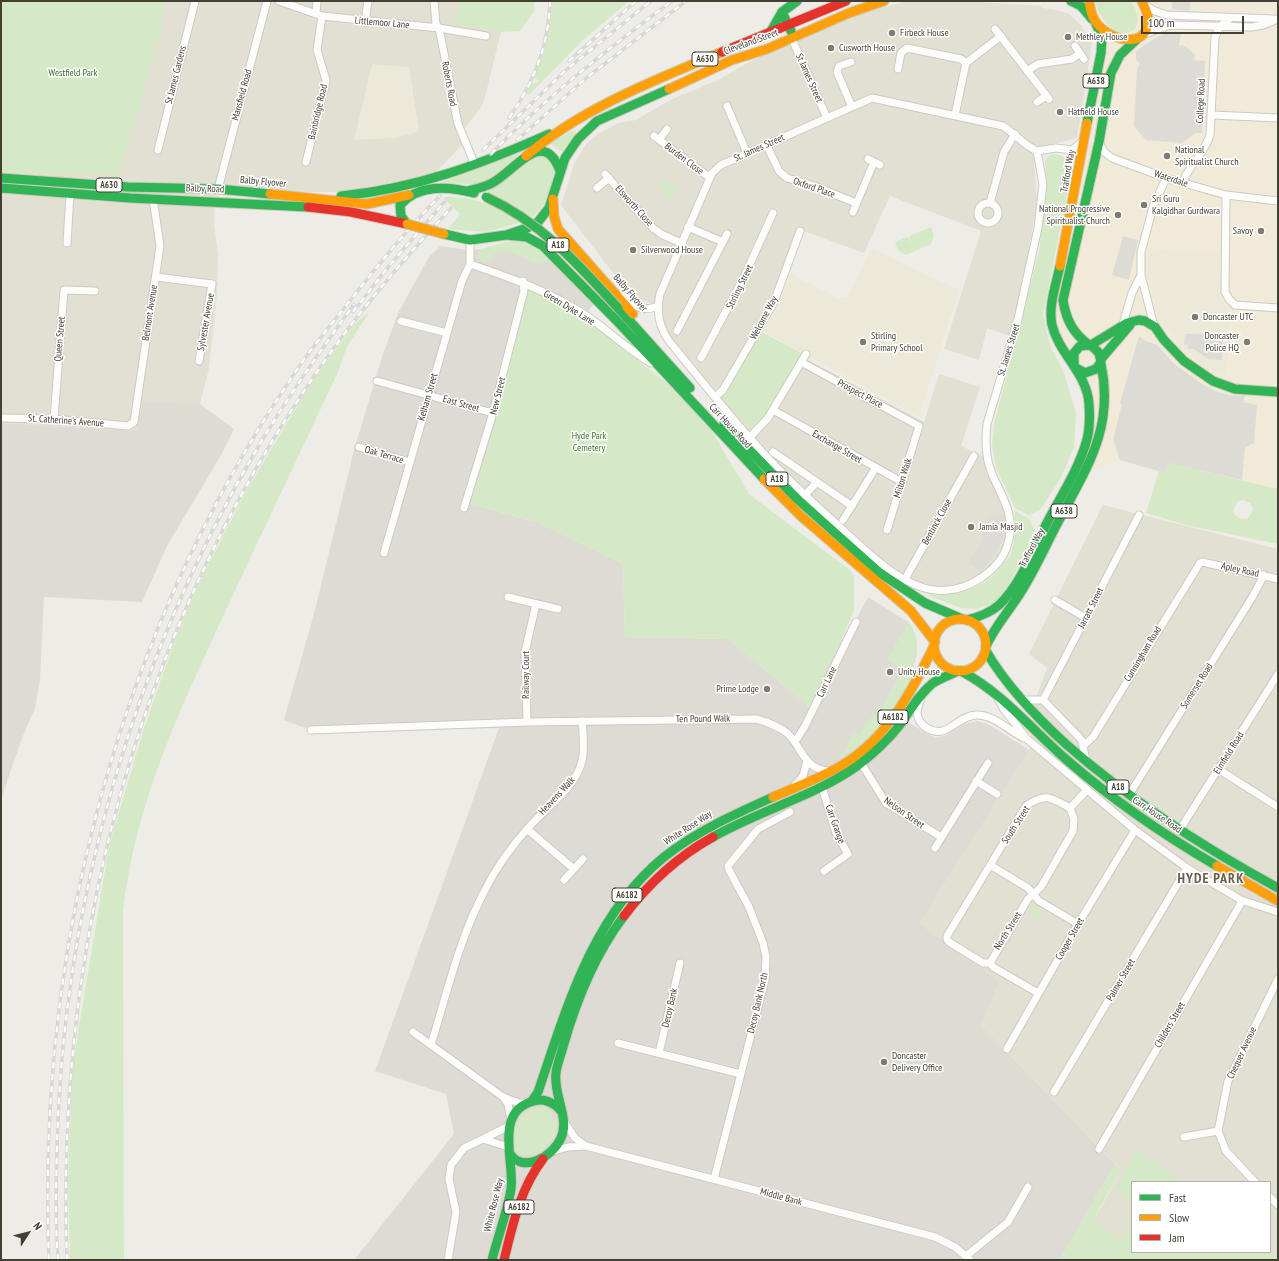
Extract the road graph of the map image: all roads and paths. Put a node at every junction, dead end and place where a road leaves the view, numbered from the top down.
1 (195, 1) edge
2 (267, 1) edge
3 (279, 1) edge
4 (317, 1) edge
5 (368, 1) edge
6 (434, 1) edge
7 (797, 1) edge
8 (846, 1) edge
9 (884, 1) edge
10 (1071, 1) edge
11 (1089, 1) edge
12 (1142, 1) edge
13 (782, 12) junction
14 (319, 15) junction
15 (1231, 18) junction
16 (1278, 19) edge
17 (365, 22) junction
18 (1094, 22) junction
19 (787, 26) junction
20 (1206, 26) junction
21 (1220, 26) junction
22 (439, 28) junction
23 (995, 29) dead end
24 (808, 31) junction
25 (770, 33) junction
26 (486, 36) dead end
27 (1001, 36) junction
28 (1215, 37) junction
29 (1139, 38) junction
30 (792, 39) junction
31 (1075, 46) dead end
32 (851, 62) dead end
33 (966, 63) junction
34 (898, 69) dead end
35 (1027, 71) junction
36 (1037, 102) dead end
37 (727, 106) dead end
38 (852, 106) junction
39 (955, 115) junction
40 (1212, 115) junction
41 (827, 118) junction
42 (1278, 118) edge
43 (567, 126) junction
44 (667, 129) dead end
45 (1014, 134) junction
46 (1084, 140) junction
47 (1099, 142) junction
48 (766, 144) junction
49 (158, 150) dead end
50 (1037, 151) junction
51 (747, 153) junction
52 (526, 156) junction
53 (1112, 158) junction
54 (306, 162) dead end
55 (874, 162) dead end
56 (475, 165) junction
57 (1093, 167) junction
58 (560, 171) junction
59 (709, 177) junction
60 (1, 178) edge
61 (1166, 178) junction
62 (1182, 183) junction
63 (128, 187) junction
64 (1, 188) edge
65 (597, 188) dead end
66 (218, 189) junction
67 (467, 190) junction
68 (70, 194) junction
69 (409, 195) junction
70 (1226, 195) junction
71 (553, 196) junction
72 (153, 198) junction
73 (306, 198) junction
74 (217, 200) junction
75 (1278, 202) edge
76 (856, 203) junction
77 (990, 203) dead end
78 (852, 212) dead end
79 (773, 213) dead end
80 (407, 224) junction
81 (688, 227) junction
82 (800, 231) dead end
83 (727, 234) dead end
84 (506, 235) junction
85 (470, 240) junction
86 (723, 242) junction
87 (67, 243) dead end
88 (681, 243) junction
89 (470, 264) junction
90 (590, 264) junction
91 (1141, 275) junction
92 (156, 277) junction
93 (523, 281) junction
94 (94, 291) dead end
95 (658, 306) junction
96 (618, 308) joint
97 (1278, 308) edge
98 (1134, 320) junction
99 (401, 321) dead end
100 (1123, 324) junction
101 (1154, 326) junction
102 (677, 331) dead end
103 (447, 333) junction
104 (1090, 345) junction
105 (806, 354) dead end
106 (701, 358) dead end
107 (199, 361) dead end
108 (801, 362) junction
109 (1101, 362) junction
110 (1075, 366) junction
111 (659, 367) junction
112 (377, 382) dead end
113 (1278, 392) edge
114 (429, 395) junction
115 (715, 397) junction
116 (703, 402) junction
117 (773, 410) junction
118 (493, 413) junction
119 (1, 418) edge
120 (54, 419) junction
121 (130, 425) joint
122 (919, 426) joint
123 (750, 437) junction
124 (358, 447) dead end
125 (773, 452) dead end
126 (974, 456) dead end
127 (409, 462) junction
128 (969, 465) junction
129 (875, 469) junction
130 (976, 469) dead end
131 (817, 482) junction
132 (902, 482) junction
133 (805, 495) junction
134 (852, 506) junction
135 (464, 508) dead end
136 (1139, 515) dead end
137 (843, 520) dead end
138 (887, 530) dead end
139 (384, 553) dead end
140 (1202, 562) joint
141 (1264, 576) junction
142 (1278, 578) edge
143 (905, 579) junction
144 (508, 597) dead end
145 (1055, 600) dead end
146 (536, 604) junction
147 (558, 608) dead end
148 (1086, 618) junction
149 (964, 619) junction
150 (856, 622) dead end
151 (934, 644) junction
152 (986, 649) junction
153 (960, 671) junction
154 (1278, 674) edge
155 (995, 691) junction
156 (921, 696) junction
157 (1022, 700) junction
158 (1043, 700) junction
159 (1004, 710) junction
160 (992, 719) junction
161 (582, 721) junction
162 (527, 722) junction
163 (310, 730) dead end
164 (1028, 740) junction
165 (795, 742) junction
166 (1083, 746) junction
167 (807, 761) junction
168 (1086, 761) junction
169 (861, 763) junction
170 (988, 763) dead end
171 (1218, 769) junction
172 (832, 771) junction
173 (976, 781) junction
174 (822, 788) junction
175 (790, 790) junction
176 (1087, 790) junction
177 (997, 794) dead end
178 (1129, 795) junction
179 (1278, 807) edge
180 (1070, 808) junction
181 (790, 812) dead end
182 (527, 829) junction
183 (1135, 830) junction
184 (1179, 831) junction
185 (941, 837) junction
186 (935, 848) dead end
187 (583, 859) dead end
188 (990, 865) junction
189 (1187, 868) junction
190 (574, 869) junction
191 (824, 871) dead end
192 (564, 880) dead end
193 (1278, 888) edge
194 (1034, 894) junction
195 (1241, 900) junction
196 (1278, 901) edge
197 (1274, 911) edge
198 (1278, 917) edge
199 (1078, 924) junction
200 (680, 963) dead end
201 (990, 963) junction
202 (1278, 979) edge
203 (1038, 993) junction
204 (413, 1032) dead end
205 (618, 1043) dead end
206 (431, 1045) junction
207 (1007, 1049) dead end
208 (659, 1053) junction
209 (741, 1074) junction
210 (1054, 1092) dead end
211 (503, 1097) junction
212 (530, 1102) junction
213 (562, 1116) junction
214 (510, 1124) junction
215 (1218, 1131) junction
216 (1184, 1137) dead end
217 (483, 1139) junction
218 (586, 1146) junction
219 (509, 1150) junction
220 (1099, 1150) dead end
221 (552, 1151) junction
222 (543, 1158) junction
223 (714, 1179) junction
224 (1254, 1181) edge
225 (1028, 1187) dead end
226 (968, 1258) edge
227 (448, 1260) edge
228 (492, 1260) edge
229 (504, 1260) edge

1 - 49 street, St James Gardens
2 - 66 street, Mansfield Road
3 - 14 street, Littlemoor Lane
4 - 14 street, Bainbridge Road
5 - 17 street
6 - 22 street, Roberts Road
7 - 13 main road
8 - 19 main road, Cleveland Street / A630
9 - 24 main road, Cleveland Street / A630
10 - 18 main road
11 - 18 main road, A638
12 - 15 street
12 - 29 main road, A638
13 - 19 main road
13 - 25 main road
14 - 17 street, Littlemoor Lane
14 - 54 street, Bainbridge Road
15 - 16 street
15 - 21 street, College Road
16 - 21 street
17 - 22 street, Littlemoor Lane
18 - 29 main road
18 - 46 main road, Trafford Way / A638
19 - 24 main road
19 - 25 main road, Cleveland Street / A630
20 - 21 street
20 - 28 street
20 - 29 street
21 - 28 street, College Road
22 - 26 street, Littlemoor Lane
22 - 56 street, Roberts Road
23 - 27 street
24 - 30 main road, Cleveland Street / A630
25 - 43 main road, Cleveland Street / A630
27 - 33 street
27 - 35 street
28 - 40 street, College Road
29 - 47 main road, Trafford Way / A638
30 - 41 street, St James Street
30 - 58 main road, Cleveland Street / A630
31 - 35 street
32 - 38 street
33 - 34 street
33 - 39 street
35 - 36 street
37 - 51 street
38 - 39 street, St. James Street
38 - 41 street, St. James Street
39 - 45 street, St. James Street
40 - 42 street
40 - 62 street, College Road
41 - 48 street, St. James Street
43 - 52 main road, Cleveland Street / A630
43 - 56 main road, Cleveland Street / A630
44 - 59 street, Burden Close
45 - 50 street, St. James Street
45 - 77 street
46 - 50 street
46 - 110 main road, Trafford Way / A638
47 - 53 street, Waterdale
47 - 57 main road, Trafford Way / A638
48 - 51 street, St. James Street
48 - 76 street, Oxford Place
50 - 143 street, St. James Street
51 - 59 street, St. James Street
52 - 58 main road, Balby Flyover / A630
52 - 67 main road, Balby Flyover / A630
53 - 57 street
53 - 61 street, Waterdale
55 - 76 street
56 - 73 main road, Balby Flyover / A630
57 - 104 main road, Trafford Way / A638
58 - 71 main road, Balby Flyover / A630
59 - 81 street, St. James Street
60 - 63 main road, Balby Road / A630
61 - 62 street, Waterdale
61 - 91 street
62 - 70 street, Waterdale
63 - 66 main road, Balby Road / A630
63 - 72 main road, A630
64 - 68 main road, Balby Road / A630
65 - 88 street, Elsworth Close
66 - 73 main road, Balby Flyover / A630
66 - 74 main road
67 - 69 main road, Balby Flyover / A630
67 - 96 main road, Balby Flyover / A18, bridge
68 - 72 main road, Balby Road / A630
68 - 87 street
69 - 73 main road, Balby Flyover / A630
69 - 80 main road
70 - 75 street, Waterdale
70 - 97 street
71 - 84 main road, Balby Flyover / A630
71 - 90 main road, Balby Flyover / A18
72 - 74 main road, Balby Road / A630
72 - 92 street, Belmont Avenue
74 - 80 main road, Balby Road / A630
76 - 78 street
79 - 106 street, Stirling Street
80 - 85 main road, Balby Flyover / A630, bridge
81 - 86 street
81 - 88 street, St. James Street
82 - 115 street, Welcome Way
83 - 86 street
84 - 85 main road, Balby Flyover / A630
84 - 111 main road, Carr House Road / A18
85 - 89 street, Kelham Street
86 - 102 street
88 - 95 street, St. James Street
89 - 93 street, Green Dyke Lane
89 - 103 street, Kelham Street
90 - 95 street
90 - 116 main road, Balby Flyover / A18
91 - 100 street
91 - 101 street
92 - 107 street, Sylvester Avenue
92 - 121 street, Belmont Avenue
93 - 111 street, Green Dyke Lane
93 - 118 street, New Street
94 - 120 street, Queen Street
95 - 115 street, St. James Street
96 - 116 main road, Carr House Road / A18
98 - 100 main road
98 - 101 main road
98 - 109 main road
99 - 103 street
100 - 104 main road
101 - 113 main road
103 - 114 street, Kelham Street
104 - 109 main road, Trafford Way / A638
104 - 110 main road
105 - 108 street
108 - 117 street
108 - 122 street, Prospect Place
109 - 110 main road
109 - 152 main road, Trafford Way / A638
110 - 149 main road, Trafford Way / A638
111 - 151 main road, Carr House Road / A18
112 - 114 street, East Street
114 - 118 street, East Street
114 - 127 street, Kelham Street
115 - 123 street, St. James Street
116 - 149 main road, Carr House Road / A18
117 - 123 street
117 - 129 street, Exchange Street
118 - 135 street, New Street
119 - 120 street, St. Catherine's Avenue
120 - 121 street, St. Catherine's Avenue
122 - 132 street, Milton Walk
123 - 133 street, St. James Street
124 - 127 street, Oak Terrace
125 - 131 street
126 - 128 street, Bentinck Close
127 - 139 street, Kelham Street
128 - 130 street
128 - 143 street, Bentinck Close
129 - 132 street, Exchange Street
129 - 134 street
131 - 133 street
131 - 134 street
132 - 138 street, Milton Walk
133 - 143 street, St. James Street
134 - 137 street
136 - 148 street, Jarratt Street
140 - 141 street, Apley Road
140 - 166 street, Cunningham Road
141 - 142 street, Apley Road
141 - 178 street, Somerset Road
144 - 146 street
145 - 148 street
146 - 147 street
146 - 162 street, Railway Court
148 - 158 street, Jarratt Street
149 - 151 main road
149 - 152 main road
150 - 165 street, Carr Lane
151 - 153 main road
151 - 172 main road, White Rose Way / A6182
152 - 153 main road
152 - 157 main road, Carr House Road / A18
153 - 155 main road, Carr House Road / A18
153 - 156 main road, White Rose Way / A6182
154 - 171 street, Elmfield Road
155 - 159 street
155 - 196 main road, Carr House Road / A18
156 - 160 street
156 - 169 main road, White Rose Way / A6182
157 - 158 street
157 - 168 main road, Carr House Road / A18
158 - 166 street
159 - 160 street
159 - 164 street
160 - 164 street
161 - 162 street
161 - 165 street, Ten Pound Walk
161 - 182 street, Heavens Walk
162 - 163 street
164 - 176 street
165 - 167 street, Ten Pound Walk
166 - 168 street
167 - 172 street, Ten Pound Walk
167 - 175 street
168 - 178 main road, Carr House Road / A18
169 - 174 main road, White Rose Way / A6182
169 - 185 street, Nelson Street
170 - 173 street
171 - 179 street
171 - 184 street, Elmfield Road
172 - 175 main road, White Rose Way / A6182
173 - 177 street
173 - 185 street
174 - 191 street, Carr Grange
174 - 213 main road, White Rose Way / A6182
175 - 212 main road, White Rose Way / A6182
176 - 180 street
176 - 183 street
178 - 184 main road, Carr House Road / A18
180 - 188 street, South Street
180 - 194 street, North Street
181 - 209 street, Decoy Bank North
182 - 190 street
182 - 206 street, Heavens Walk
183 - 189 street
183 - 199 street, Cooper Street
184 - 193 main road, Carr House Road / A18
185 - 186 street
187 - 190 street
188 - 194 street
188 - 201 street, South Street
189 - 195 street
189 - 210 street, Palmer Street
190 - 192 street
194 - 199 street
194 - 201 street, North Street
195 - 197 street
195 - 220 street, Childers Street
197 - 198 street
199 - 203 street, Cooper Street
200 - 208 street, Decoy Bank
201 - 203 street
202 - 215 street, Chequer Avenue
203 - 207 street, Cooper Street
204 - 206 street
205 - 208 street
206 - 211 street
208 - 209 street
209 - 223 street, Decoy Bank North
211 - 212 street
211 - 214 street
212 - 213 main road
212 - 214 main road, White Rose Way
213 - 218 street, Middle Bank
213 - 221 main road, White Rose Way
214 - 217 street
214 - 219 main road, White Rose Way
215 - 216 street
215 - 224 street
217 - 219 street
217 - 227 street
218 - 221 street, Middle Bank
218 - 223 street, Middle Bank
219 - 222 main road, White Rose Way
219 - 228 main road, White Rose Way / A6182
221 - 222 main road, White Rose Way
222 - 229 main road, White Rose Way / A6182
223 - 226 street, Middle Bank
225 - 226 street

